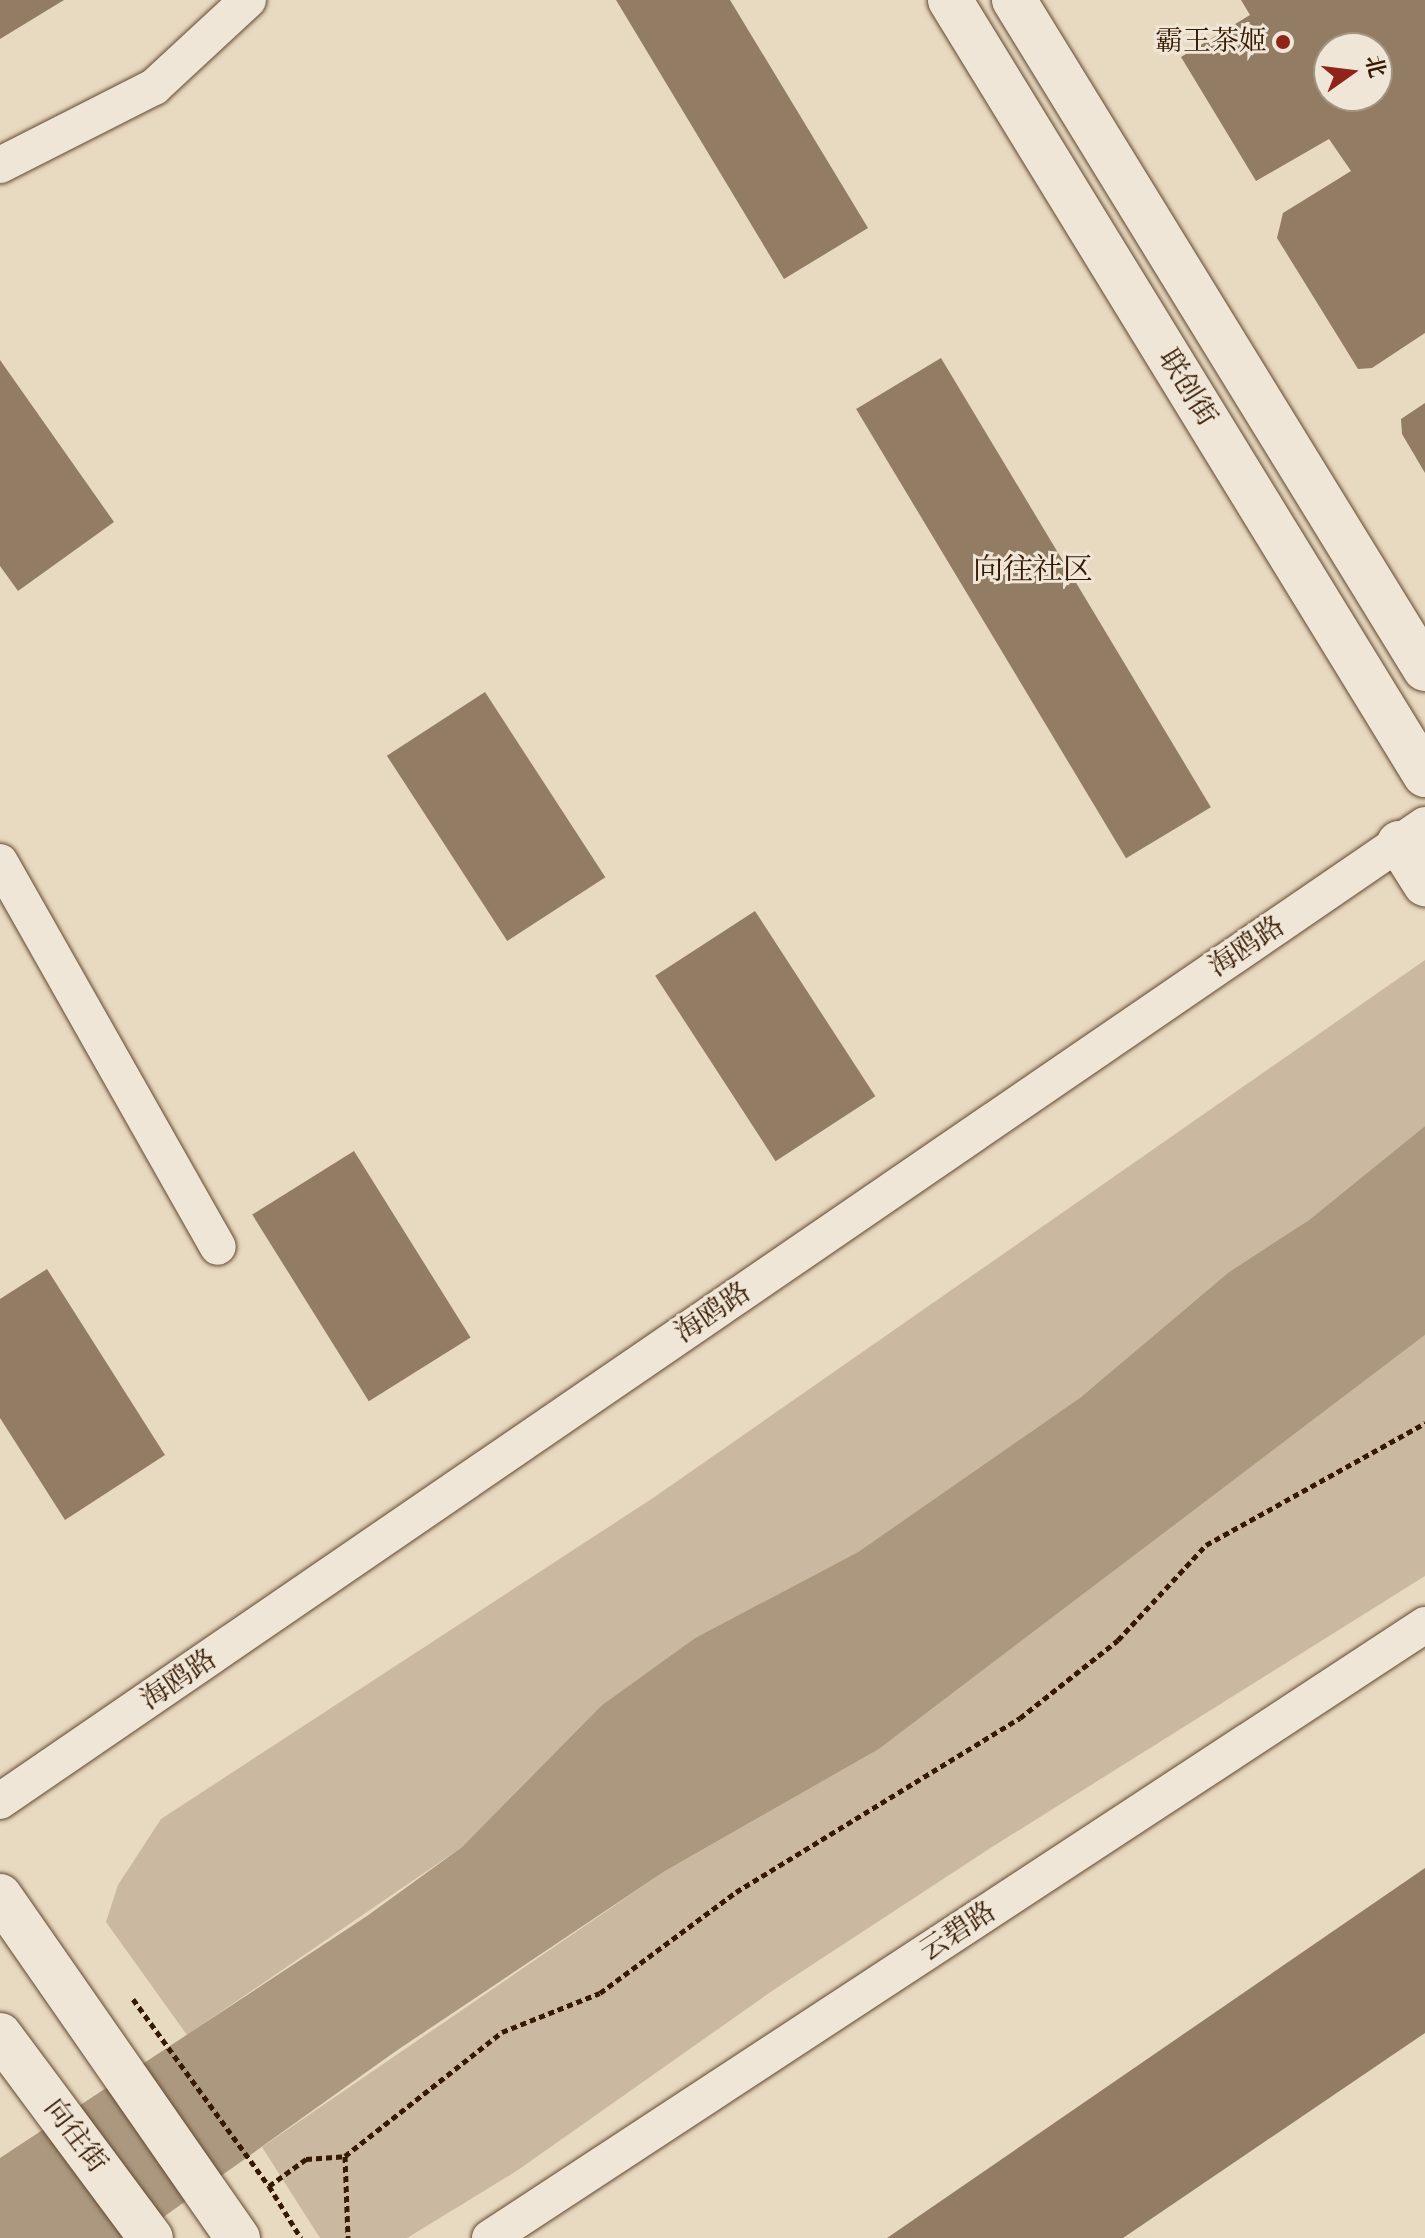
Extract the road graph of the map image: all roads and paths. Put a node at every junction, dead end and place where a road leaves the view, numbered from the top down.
1 (248, 0) edge
2 (950, 0) edge
3 (1014, 0) edge
4 (0, 165) edge
5 (1425, 669) edge
6 (1425, 775) edge
7 (1412, 834) edge
8 (0, 862) edge
9 (1425, 884) edge
10 (218, 1247) dead end
11 (1425, 1423) edge
12 (1425, 1625) edge
13 (0, 1801) edge
14 (0, 1896) edge
15 (133, 1999) dead end
16 (0, 2035) edge
17 (345, 2156) junction
18 (269, 2186) junction
19 (151, 2238) edge
20 (238, 2238) edge
21 (301, 2238) edge
22 (348, 2238) edge
23 (490, 2238) edge

1 - 4 street
2 - 6 street, 联创街
3 - 5 street, 联创街
7 - 9 street
7 - 13 street, 海鸥路
8 - 10 street
11 - 17 path
12 - 23 street, 云碧路
14 - 20 street
15 - 18 path
16 - 19 street, 向往街
17 - 18 path
17 - 22 path
18 - 21 path

